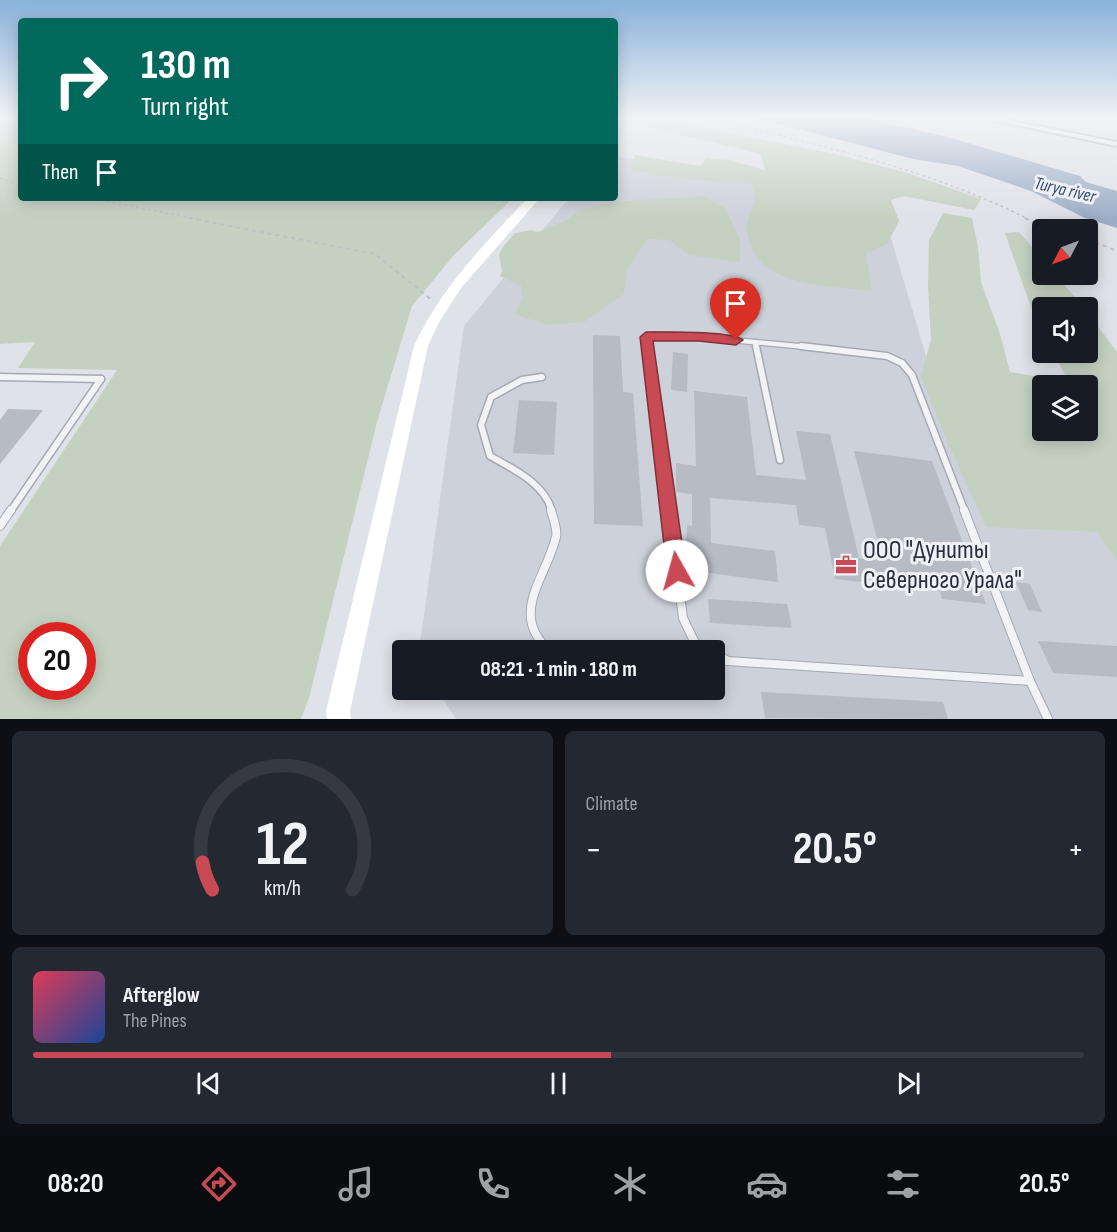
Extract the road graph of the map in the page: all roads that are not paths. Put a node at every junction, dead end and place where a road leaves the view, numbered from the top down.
1 (531, 201) edge
2 (755, 342) junction
3 (0, 377) edge
4 (542, 377) dead end
5 (780, 460) dead end
6 (0, 526) edge
7 (537, 640) edge
8 (694, 640) edge
9 (725, 659) edge
10 (728, 661) joint
11 (346, 676) junction
12 (1030, 681) junction
13 (327, 719) edge
14 (339, 719) edge
15 (1048, 719) edge

1 - 11 main road
2 - 5 lane
2 - 8 lane
2 - 12 lane
3 - 6 lane
4 - 7 lane
9 - 10 lane
10 - 12 lane
11 - 13 main road
11 - 14 main road
12 - 15 lane

